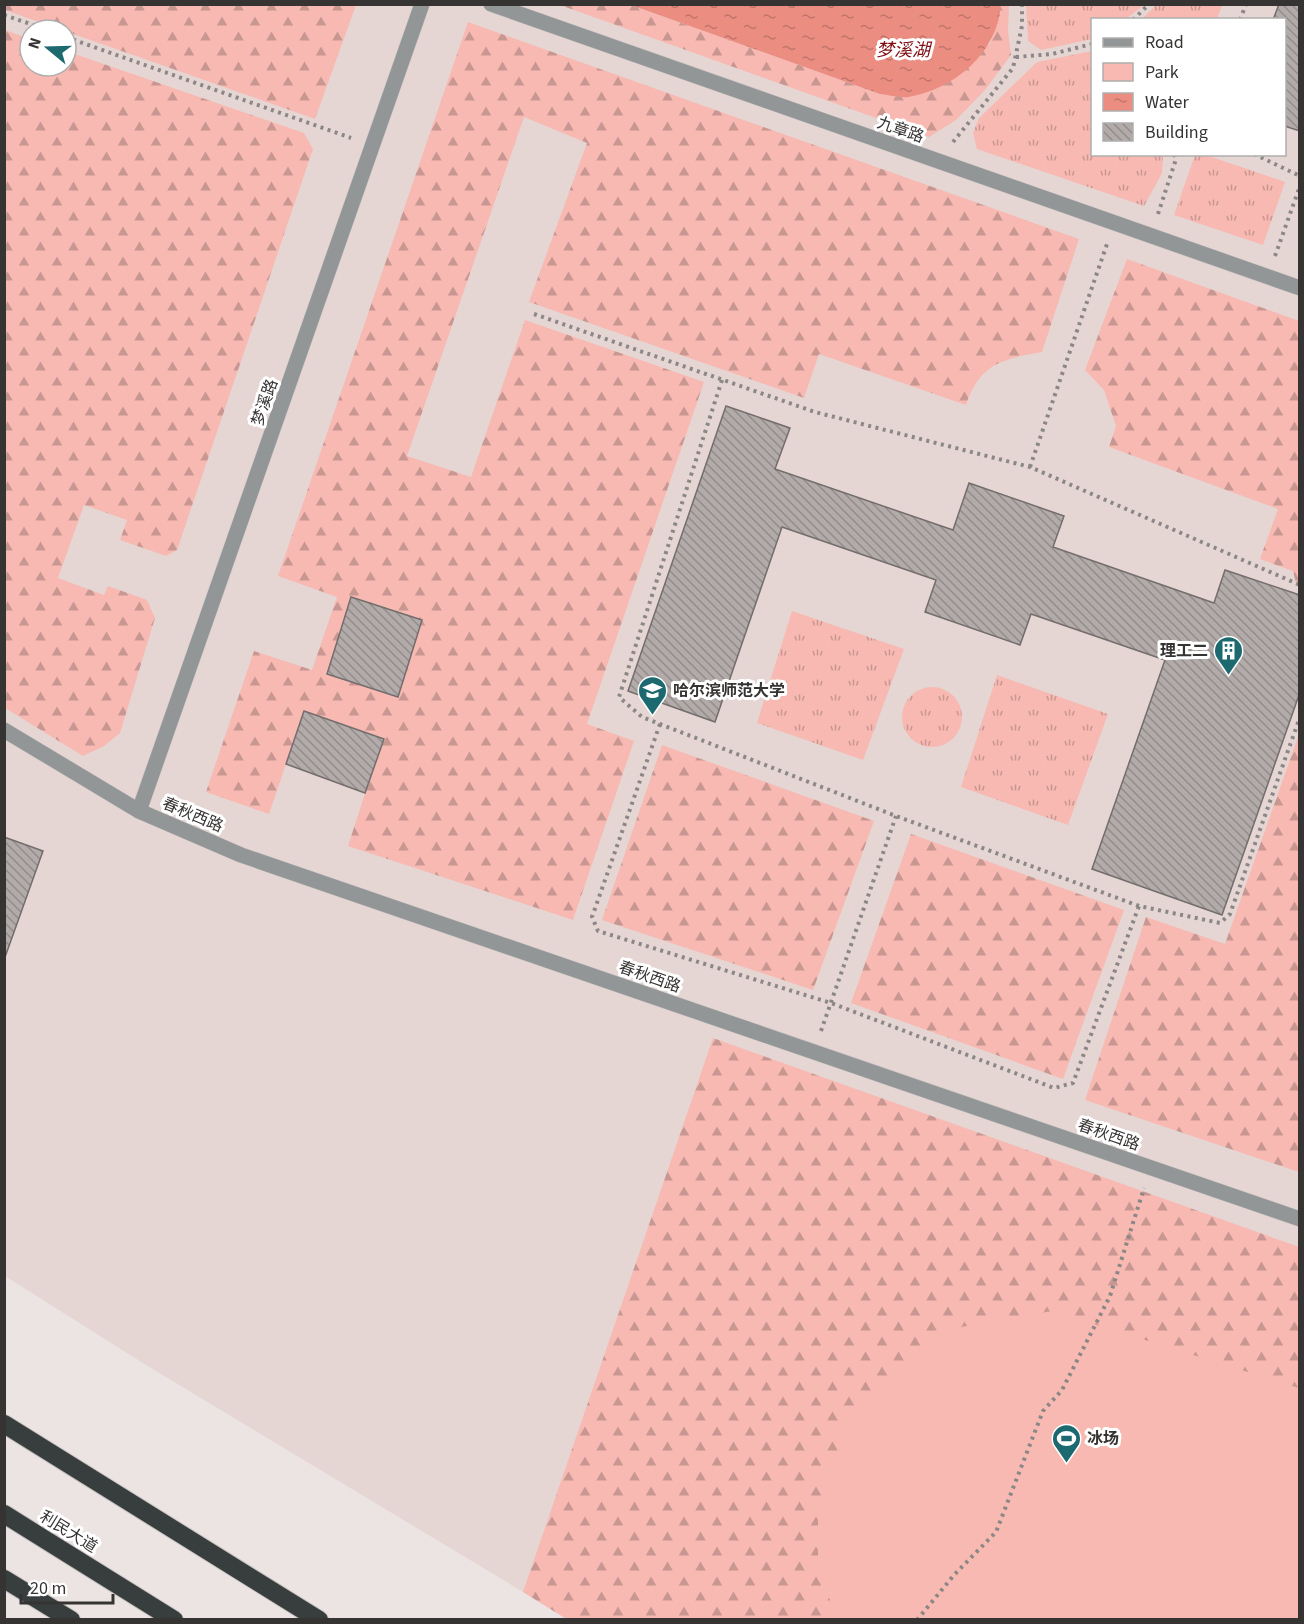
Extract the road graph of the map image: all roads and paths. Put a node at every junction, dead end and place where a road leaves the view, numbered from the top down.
1 (422, 4) edge
2 (491, 4) edge
3 (1022, 4) edge
4 (1149, 4) edge
5 (1135, 18) edge
6 (78, 40) edge
7 (1091, 44) edge
8 (1016, 57) junction
9 (373, 145) junction
10 (1175, 156) edge
11 (1258, 156) edge
12 (938, 161) junction
13 (1299, 176) edge
14 (1299, 186) edge
15 (1114, 223) junction
16 (1151, 236) junction
17 (1267, 277) junction
18 (1299, 288) edge
19 (534, 314) dead end
20 (722, 380) junction
21 (1030, 467) junction
22 (1299, 585) edge
23 (1299, 717) edge
24 (660, 724) junction
25 (4, 730) edge
26 (139, 811) junction
27 (896, 816) junction
28 (1139, 906) junction
29 (831, 1003) junction
30 (814, 1052) junction
31 (1150, 1167) junction
32 (1299, 1219) edge
33 (4, 1424) edge
34 (4, 1514) edge
35 (4, 1579) edge
36 (71, 1620) edge
37 (174, 1620) edge
38 (319, 1620) edge
39 (917, 1620) edge

1 - 9 lane, 梦溪路
2 - 12 lane, 九章路
3 - 8 path
4 - 5 path
6 - 9 path
7 - 8 path
8 - 12 path
9 - 26 lane, 梦溪路
10 - 16 path
11 - 13 path
12 - 15 lane, 九章路
14 - 17 path
15 - 16 lane, 九章路
15 - 21 path
16 - 17 lane, 九章路
17 - 18 lane, 九章路
19 - 20 path
20 - 21 path
20 - 24 path
21 - 22 path
23 - 28 path
24 - 27 path
24 - 29 path
25 - 26 lane, 春秋西路
26 - 30 lane, 春秋西路
27 - 28 path
27 - 29 path
28 - 29 path
29 - 30 path
30 - 31 lane, 春秋西路
31 - 32 lane, 春秋西路
31 - 39 path
33 - 38 highway
34 - 37 highway, 利民大道
35 - 36 highway

